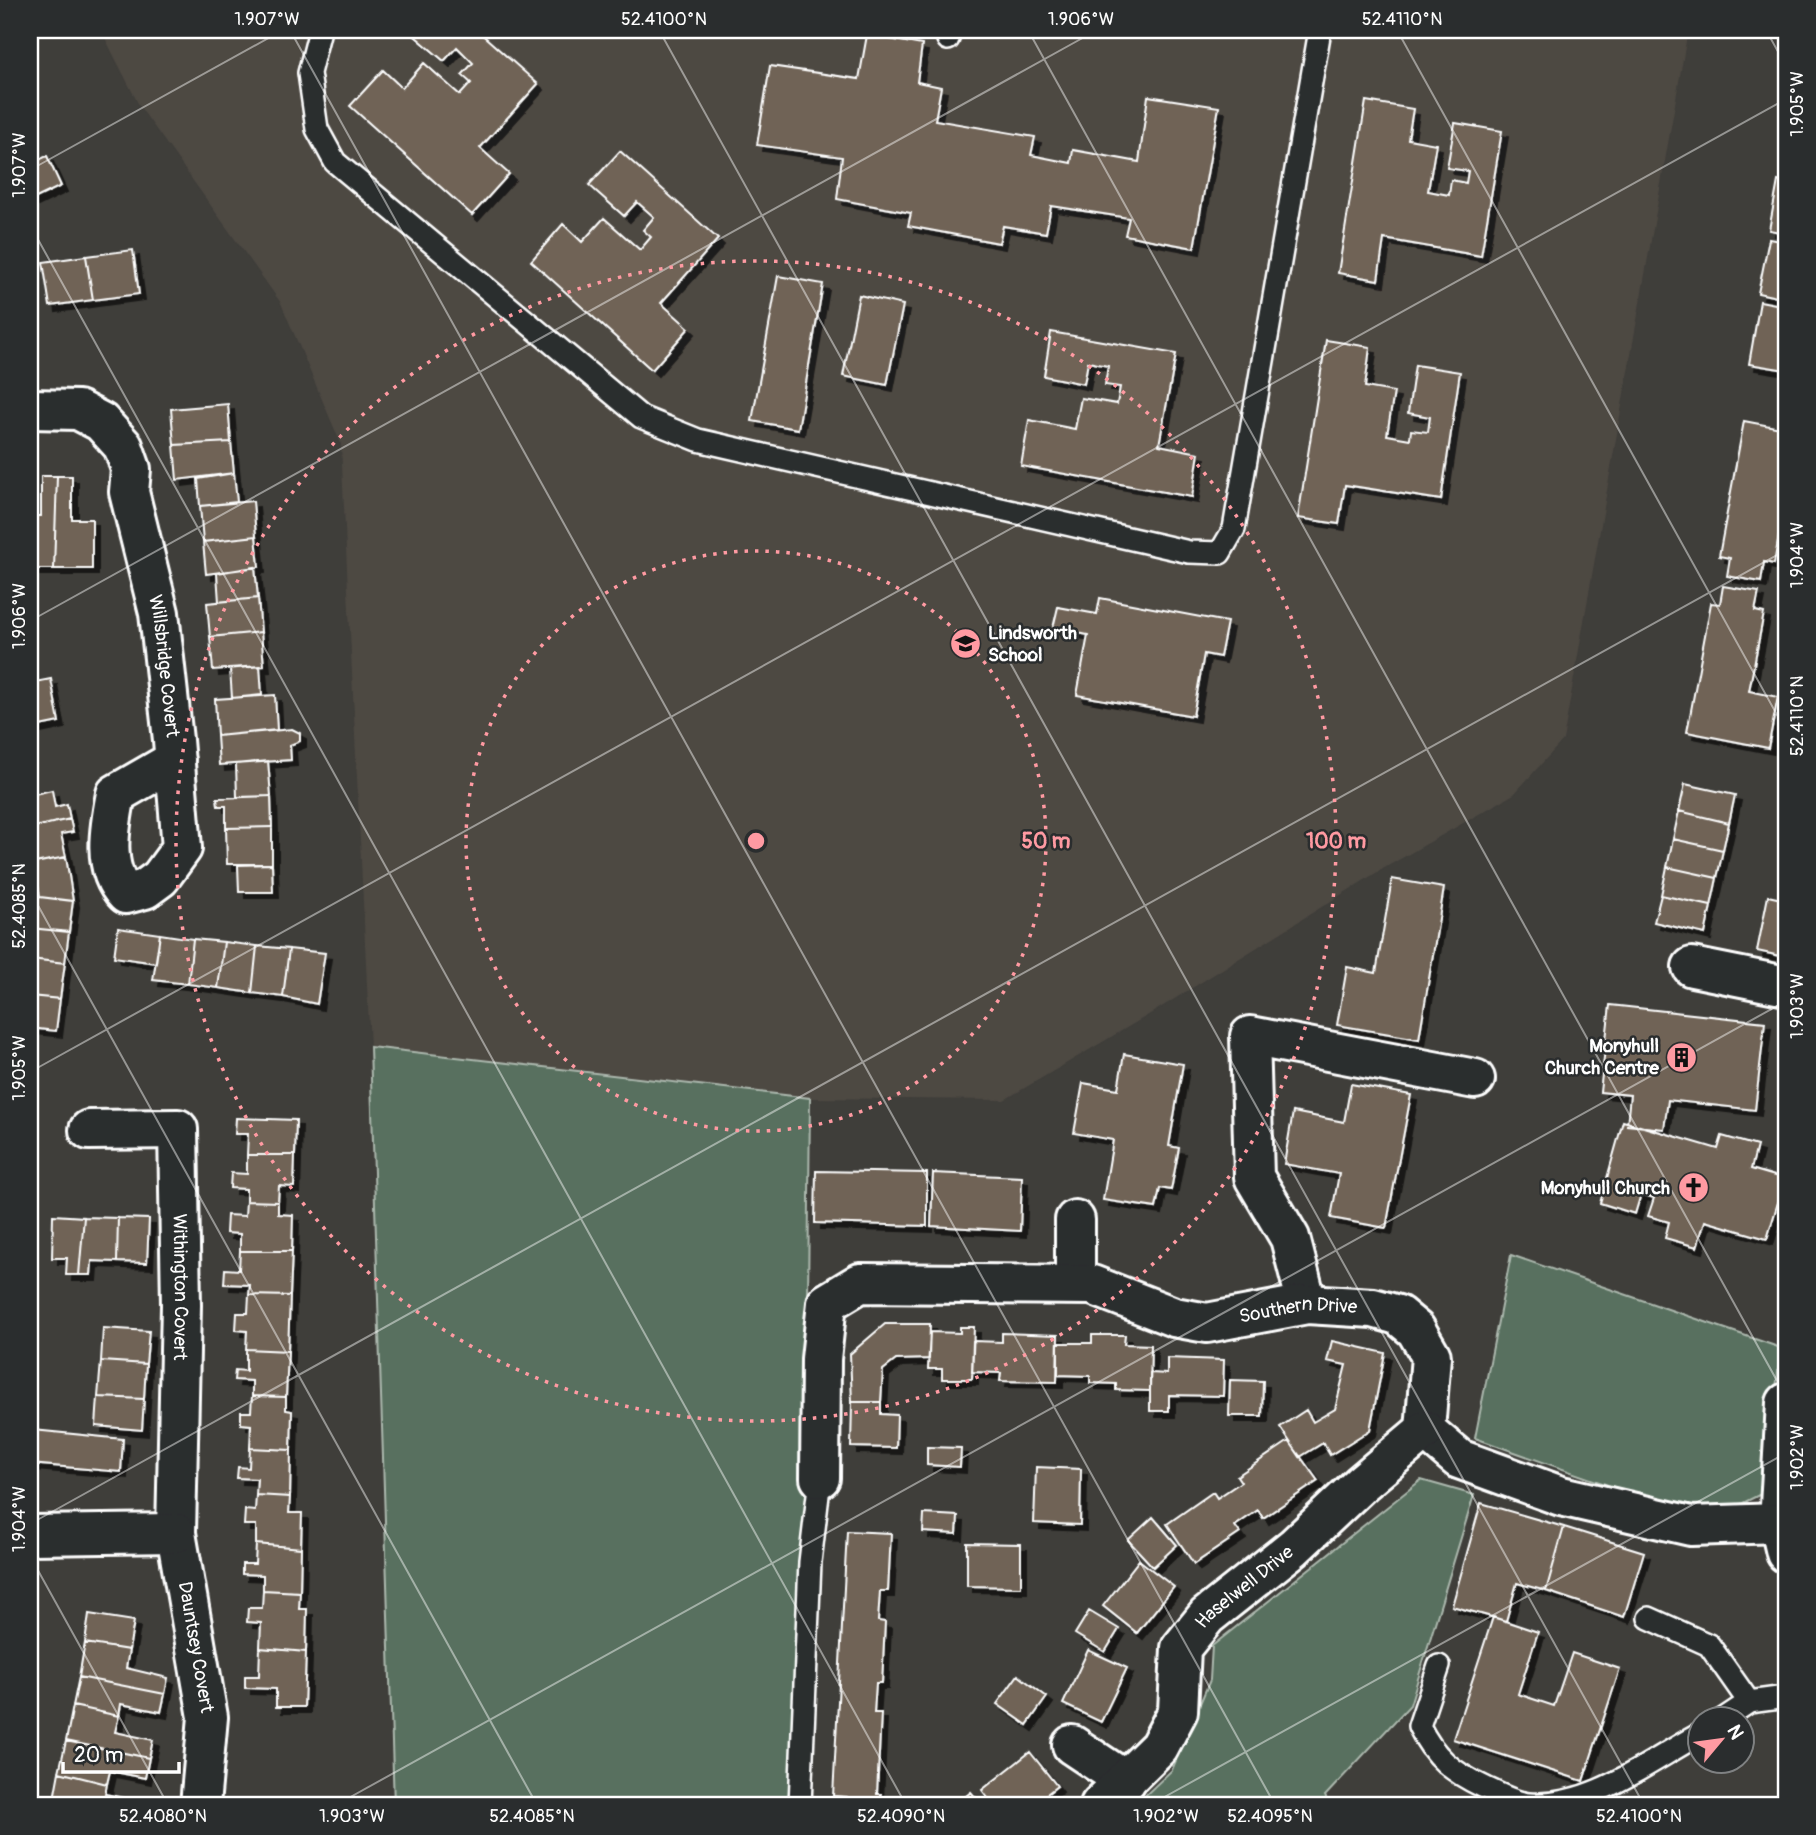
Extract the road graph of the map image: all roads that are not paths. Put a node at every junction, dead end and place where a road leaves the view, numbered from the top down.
1 (320, 30) edge
2 (1320, 30) edge
3 (30, 409) edge
4 (175, 760) junction
5 (1692, 967) dead end
6 (1786, 986) edge
7 (1475, 1079) dead end
8 (89, 1130) dead end
9 (1075, 1220) dead end
10 (1075, 1284) junction
11 (1307, 1304) junction
12 (1786, 1403) edge
13 (1425, 1430) junction
14 (820, 1478) joint
15 (176, 1533) junction
16 (30, 1535) edge
17 (1783, 1538) edge
18 (1649, 1618) dead end
19 (1439, 1666) dead end
20 (1786, 1697) edge
21 (1749, 1702) junction
22 (1743, 1706) edge
23 (1686, 1742) edge
24 (1072, 1745) dead end
25 (1113, 1793) edge
26 (200, 1805) edge
27 (800, 1805) edge

1 - 2 lane
3 - 4 street, Willsbridge Covert
4 - 4 street, Willsbridge Covert
5 - 6 street
7 - 11 street
8 - 15 street, Withington Covert
9 - 10 street
10 - 11 street, Southern Drive
10 - 14 street, Southern Drive
11 - 13 street, Southern Drive
12 - 17 street
13 - 17 street
13 - 25 street, Haselwell Drive
14 - 27 lane
15 - 16 street
15 - 26 street, Dauntsey Covert
18 - 21 lane
19 - 23 lane
20 - 21 lane
21 - 22 lane
24 - 25 street, Haselwell Drive

